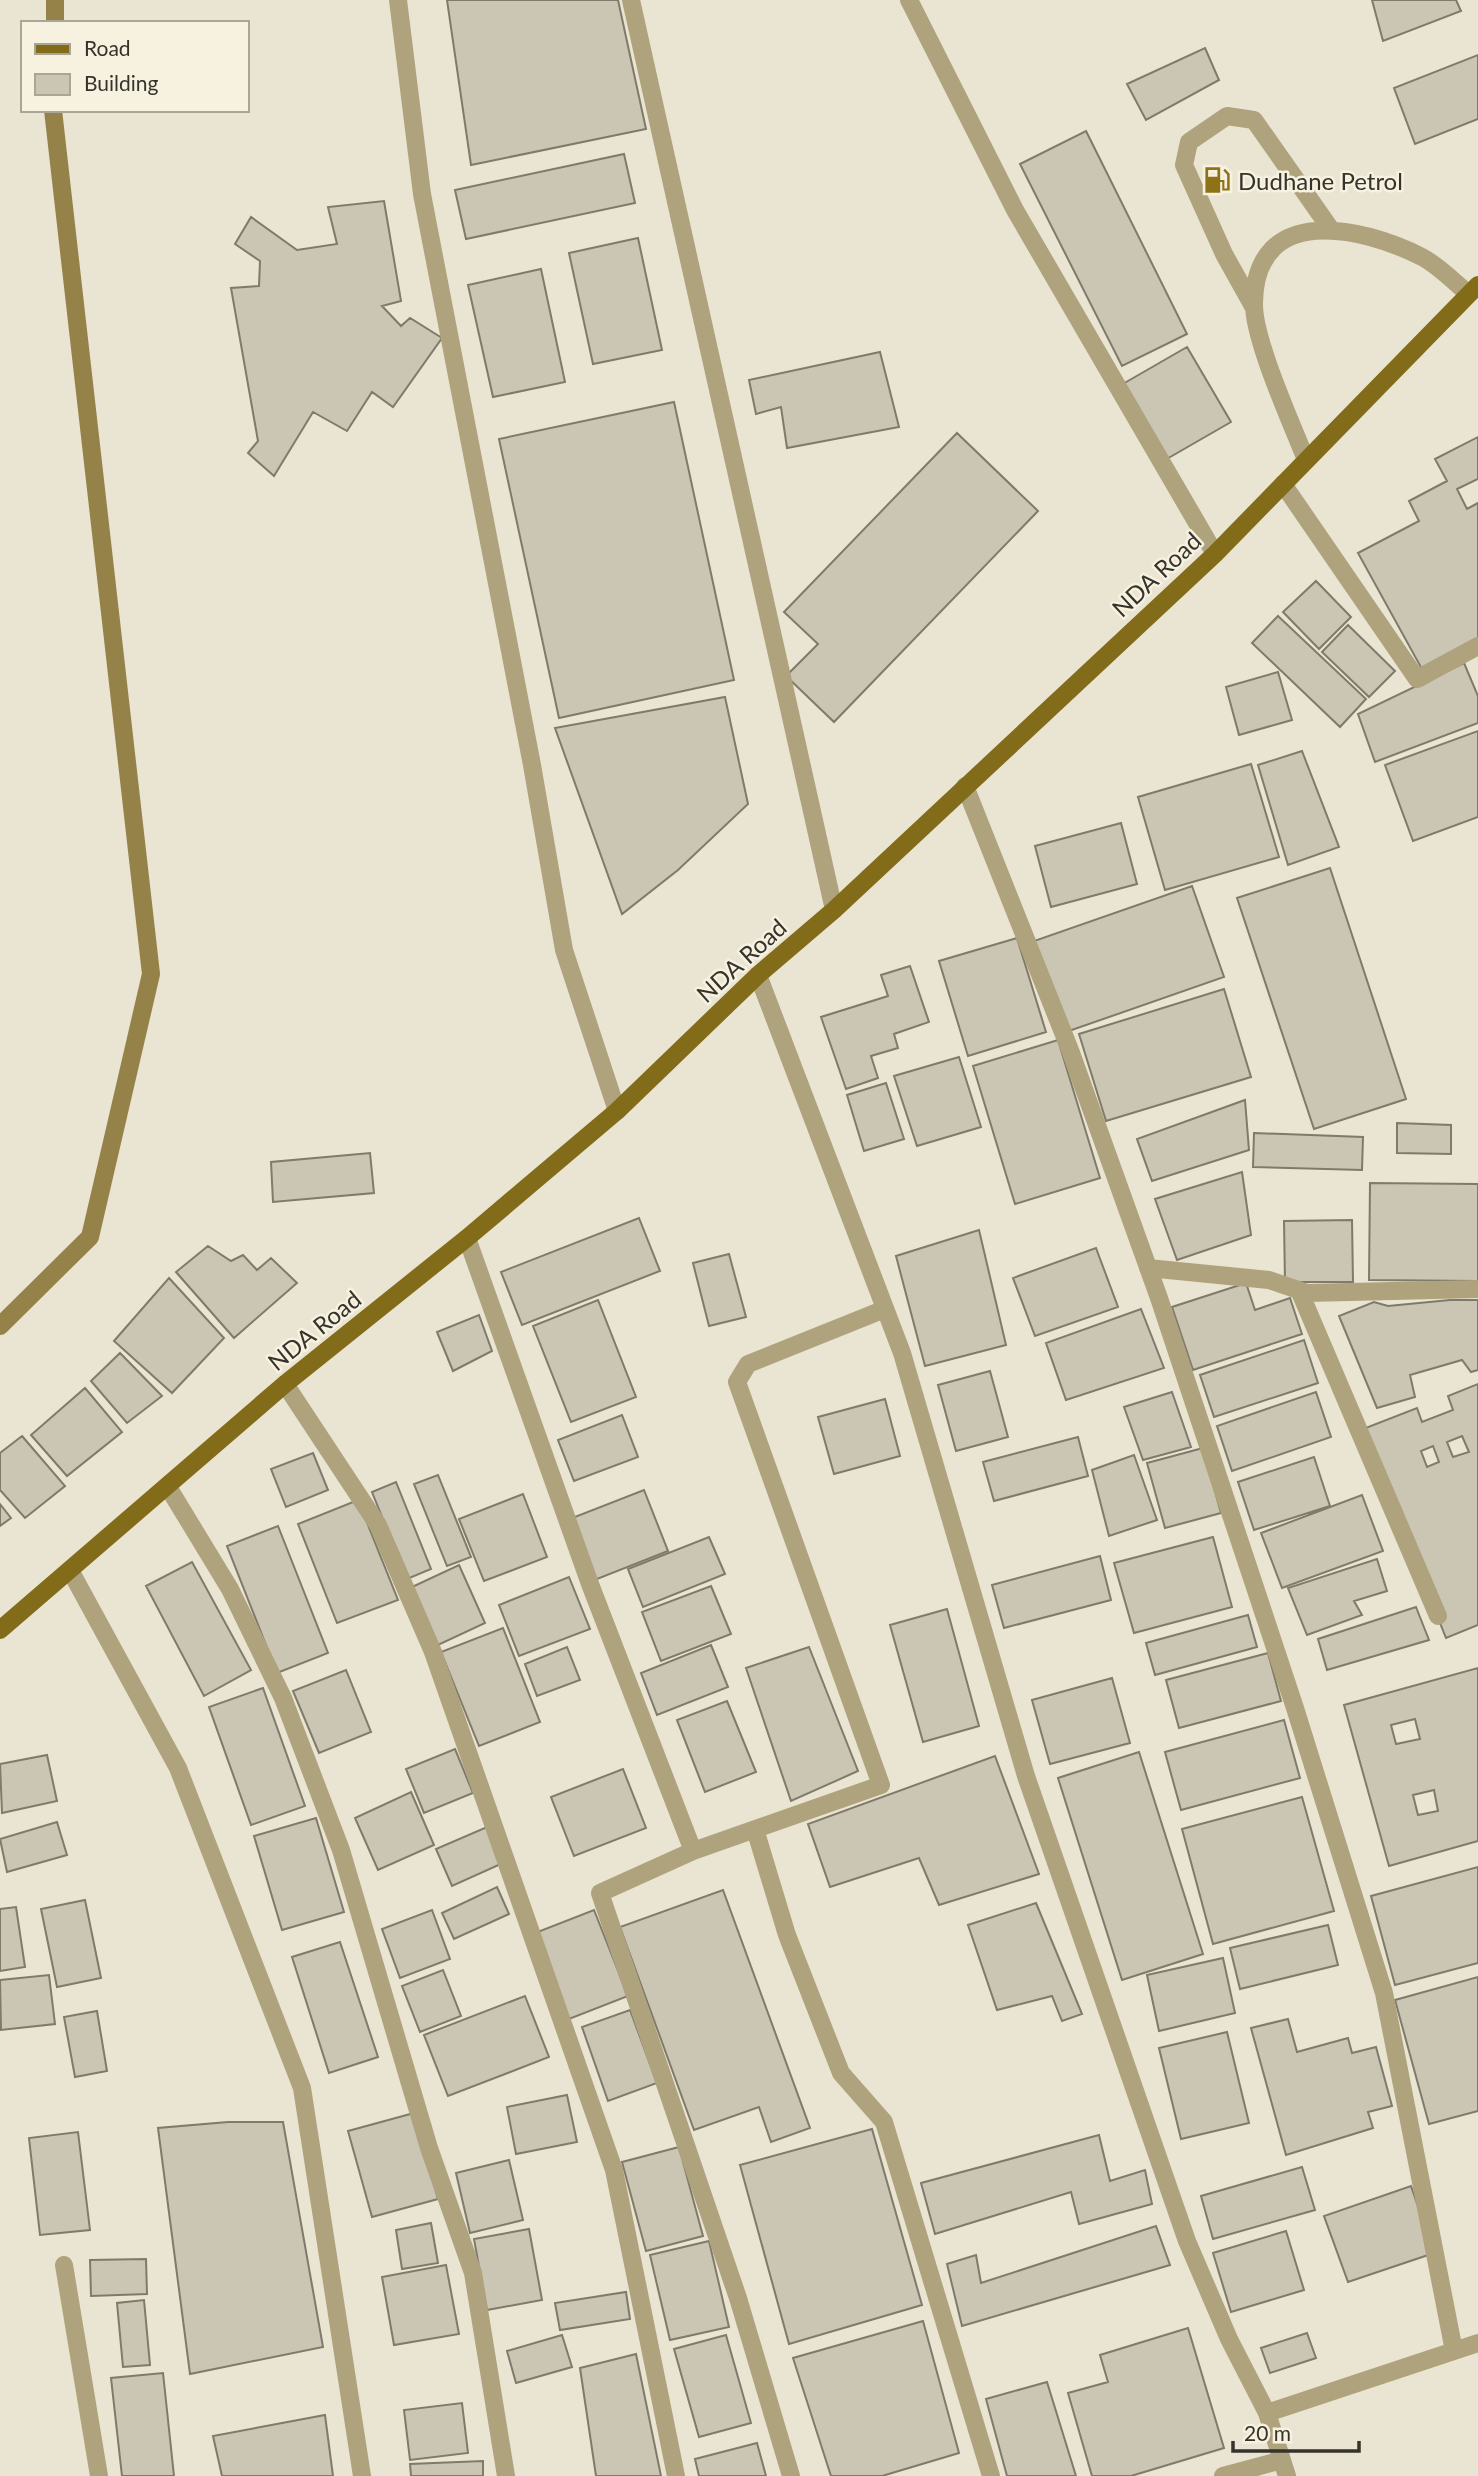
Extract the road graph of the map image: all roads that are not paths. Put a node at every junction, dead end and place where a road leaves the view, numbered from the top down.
1 (55, 0) edge
2 (398, 0) edge
3 (631, 0) edge
4 (909, 0) edge
5 (55, 21) edge
6 (53, 112) edge
7 (1332, 230) junction
8 (1476, 287) edge
9 (1254, 306) junction
10 (1306, 460) junction
11 (1283, 484) junction
12 (1215, 554) junction
13 (1478, 646) edge
14 (965, 786) junction
15 (834, 910) junction
16 (758, 975) junction
17 (617, 1111) junction
18 (467, 1238) junction
19 (1148, 1268) junction
20 (1478, 1289) edge
21 (1299, 1290) junction
22 (885, 1309) junction
23 (0, 1326) edge
24 (285, 1384) junction
25 (168, 1487) junction
26 (71, 1572) junction
27 (1438, 1616) dead end
28 (0, 1630) edge
29 (755, 1829) junction
30 (693, 1851) junction
31 (64, 2265) dead end
32 (1478, 2343) edge
33 (1454, 2351) junction
34 (1267, 2413) junction
35 (1284, 2468) edge
36 (99, 2476) edge
37 (362, 2476) edge
38 (506, 2476) edge
39 (676, 2476) edge
40 (791, 2476) edge
41 (991, 2476) edge
42 (1223, 2476) edge

1 - 5 street
2 - 17 street
3 - 15 street
4 - 12 street
6 - 23 street
7 - 8 street
7 - 9 street
7 - 9 street
8 - 10 main road, NDA Road
9 - 10 street
10 - 11 main road, NDA Road
11 - 12 main road, NDA Road
11 - 13 street
12 - 14 main road, NDA Road
14 - 15 main road, NDA Road
14 - 19 street
15 - 16 main road, NDA Road
16 - 17 main road, NDA Road
16 - 22 street
17 - 18 main road, NDA Road
18 - 24 main road, NDA Road
18 - 30 street
19 - 21 street
19 - 33 street
20 - 21 street
21 - 27 street
22 - 29 street
22 - 34 street
24 - 25 main road, NDA Road
24 - 39 street
25 - 26 main road, NDA Road
25 - 38 street
26 - 28 main road, NDA Road
26 - 37 street
29 - 30 street
29 - 41 street
30 - 40 street
31 - 36 street
32 - 33 street
33 - 34 street
34 - 35 street
35 - 42 street

